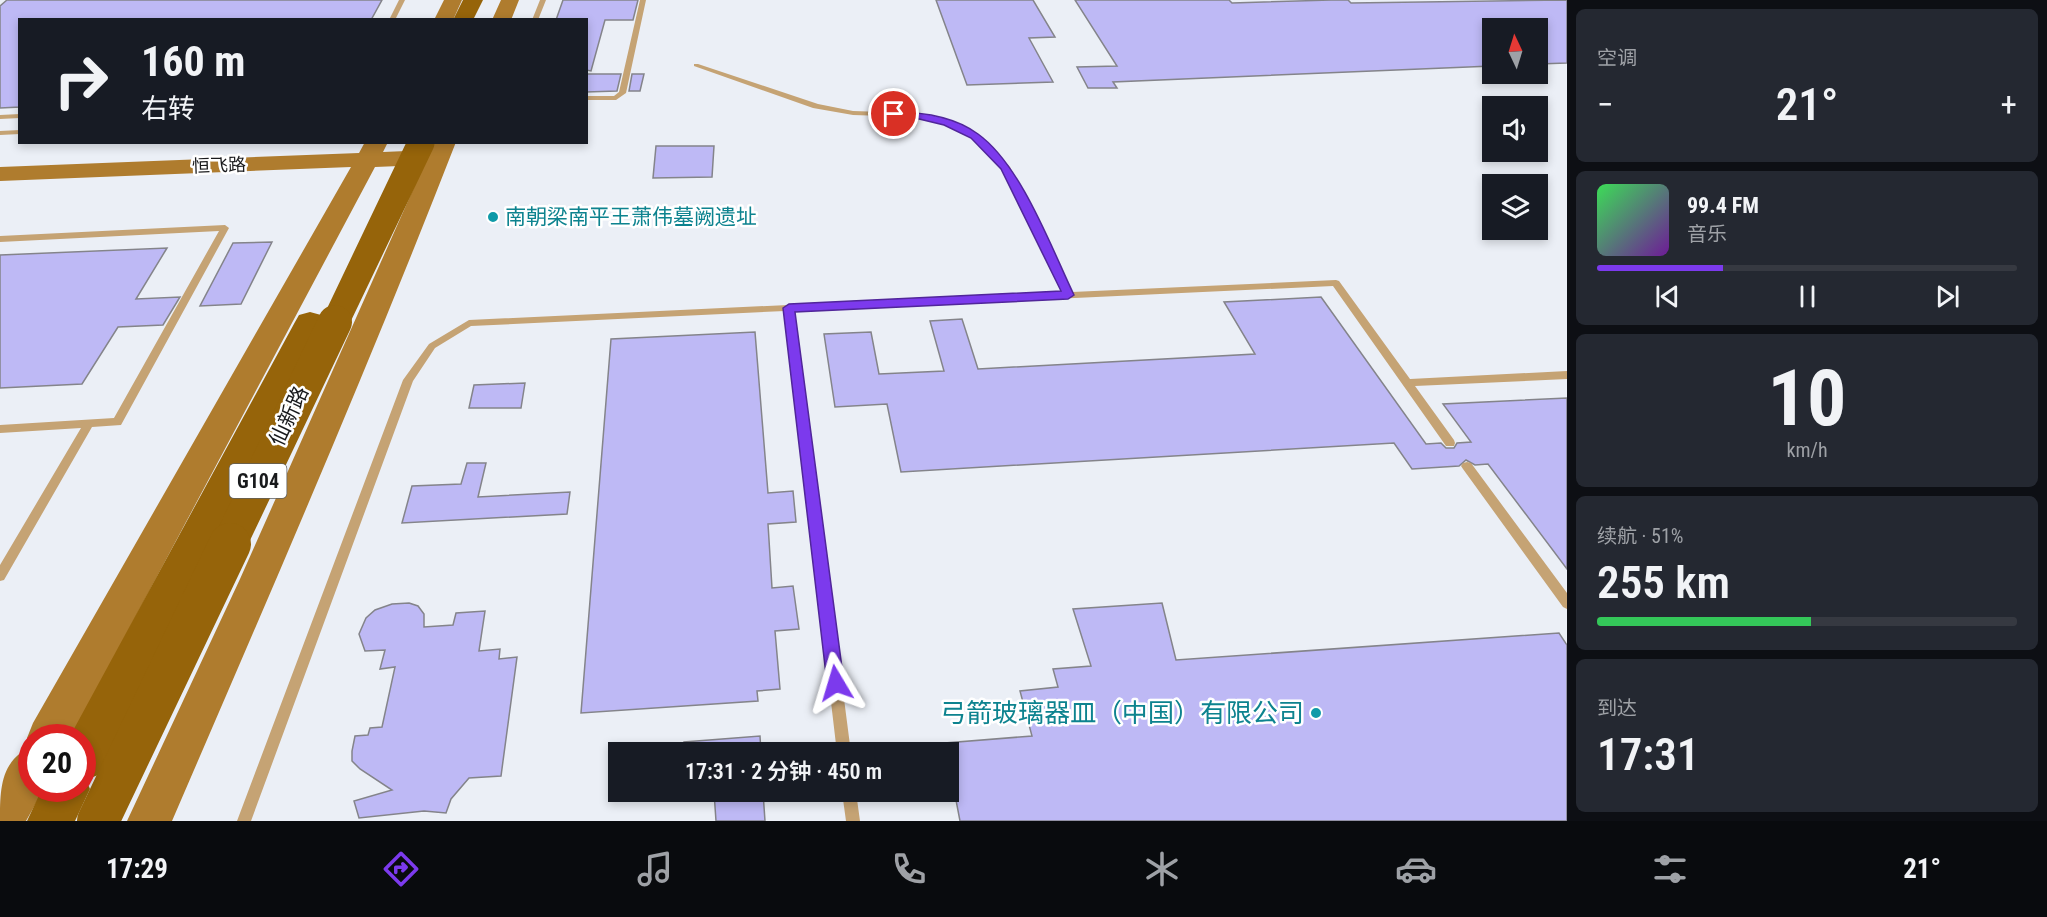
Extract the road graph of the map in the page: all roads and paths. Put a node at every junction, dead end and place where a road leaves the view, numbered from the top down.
1 (402, 0) edge
2 (453, 0) edge
3 (473, 0) edge
4 (490, 0) edge
5 (510, 0) edge
6 (543, 0) edge
7 (644, 0) edge
8 (393, 18) edge
9 (444, 18) edge
10 (465, 18) edge
11 (481, 18) edge
12 (502, 18) edge
13 (536, 18) edge
14 (696, 65) dead end
15 (588, 98) edge
16 (18, 116) edge
17 (0, 117) edge
18 (18, 132) edge
19 (0, 133) edge
20 (400, 144) edge
21 (433, 156) edge
22 (367, 161) edge
23 (0, 174) edge
24 (0, 194) edge
25 (0, 238) edge
26 (1068, 295) junction
27 (789, 308) junction
28 (362, 342) junction
29 (1567, 375) edge
30 (1407, 384) junction
31 (89, 423) junction
32 (0, 429) edge
33 (1450, 443) dead end
34 (1467, 466) dead end
35 (0, 576) edge
36 (1567, 603) edge
37 (56, 724) edge
38 (96, 732) edge
39 (843, 742) edge
40 (18, 793) edge
41 (60, 802) edge
42 (850, 802) edge
43 (2, 821) edge
44 (50, 821) edge
45 (98, 821) edge
46 (149, 821) edge
47 (163, 821) edge
48 (244, 821) edge
49 (853, 821) edge

1 - 8 lane
2 - 9 main road
3 - 10 main road
4 - 11 main road
5 - 12 main road
6 - 13 lane
7 - 15 lane
14 - 26 lane
16 - 17 lane
18 - 19 lane
20 - 38 main road, 仙新路
21 - 22 main road, 恒飞路
21 - 28 main road, 仙新路
21 - 45 main road, 仙新路 / G104, bridge
22 - 23 main road, 恒飞路
22 - 24 main road, 恒飞路
22 - 37 main road
25 - 31 lane
26 - 27 lane
26 - 30 lane
27 - 39 lane
27 - 48 lane
28 - 46 main road, 仙新路
28 - 47 main road, 仙新路
29 - 30 lane
30 - 33 lane
31 - 32 lane
31 - 35 lane
34 - 36 lane
40 - 43 main road
41 - 44 main road
42 - 49 lane

